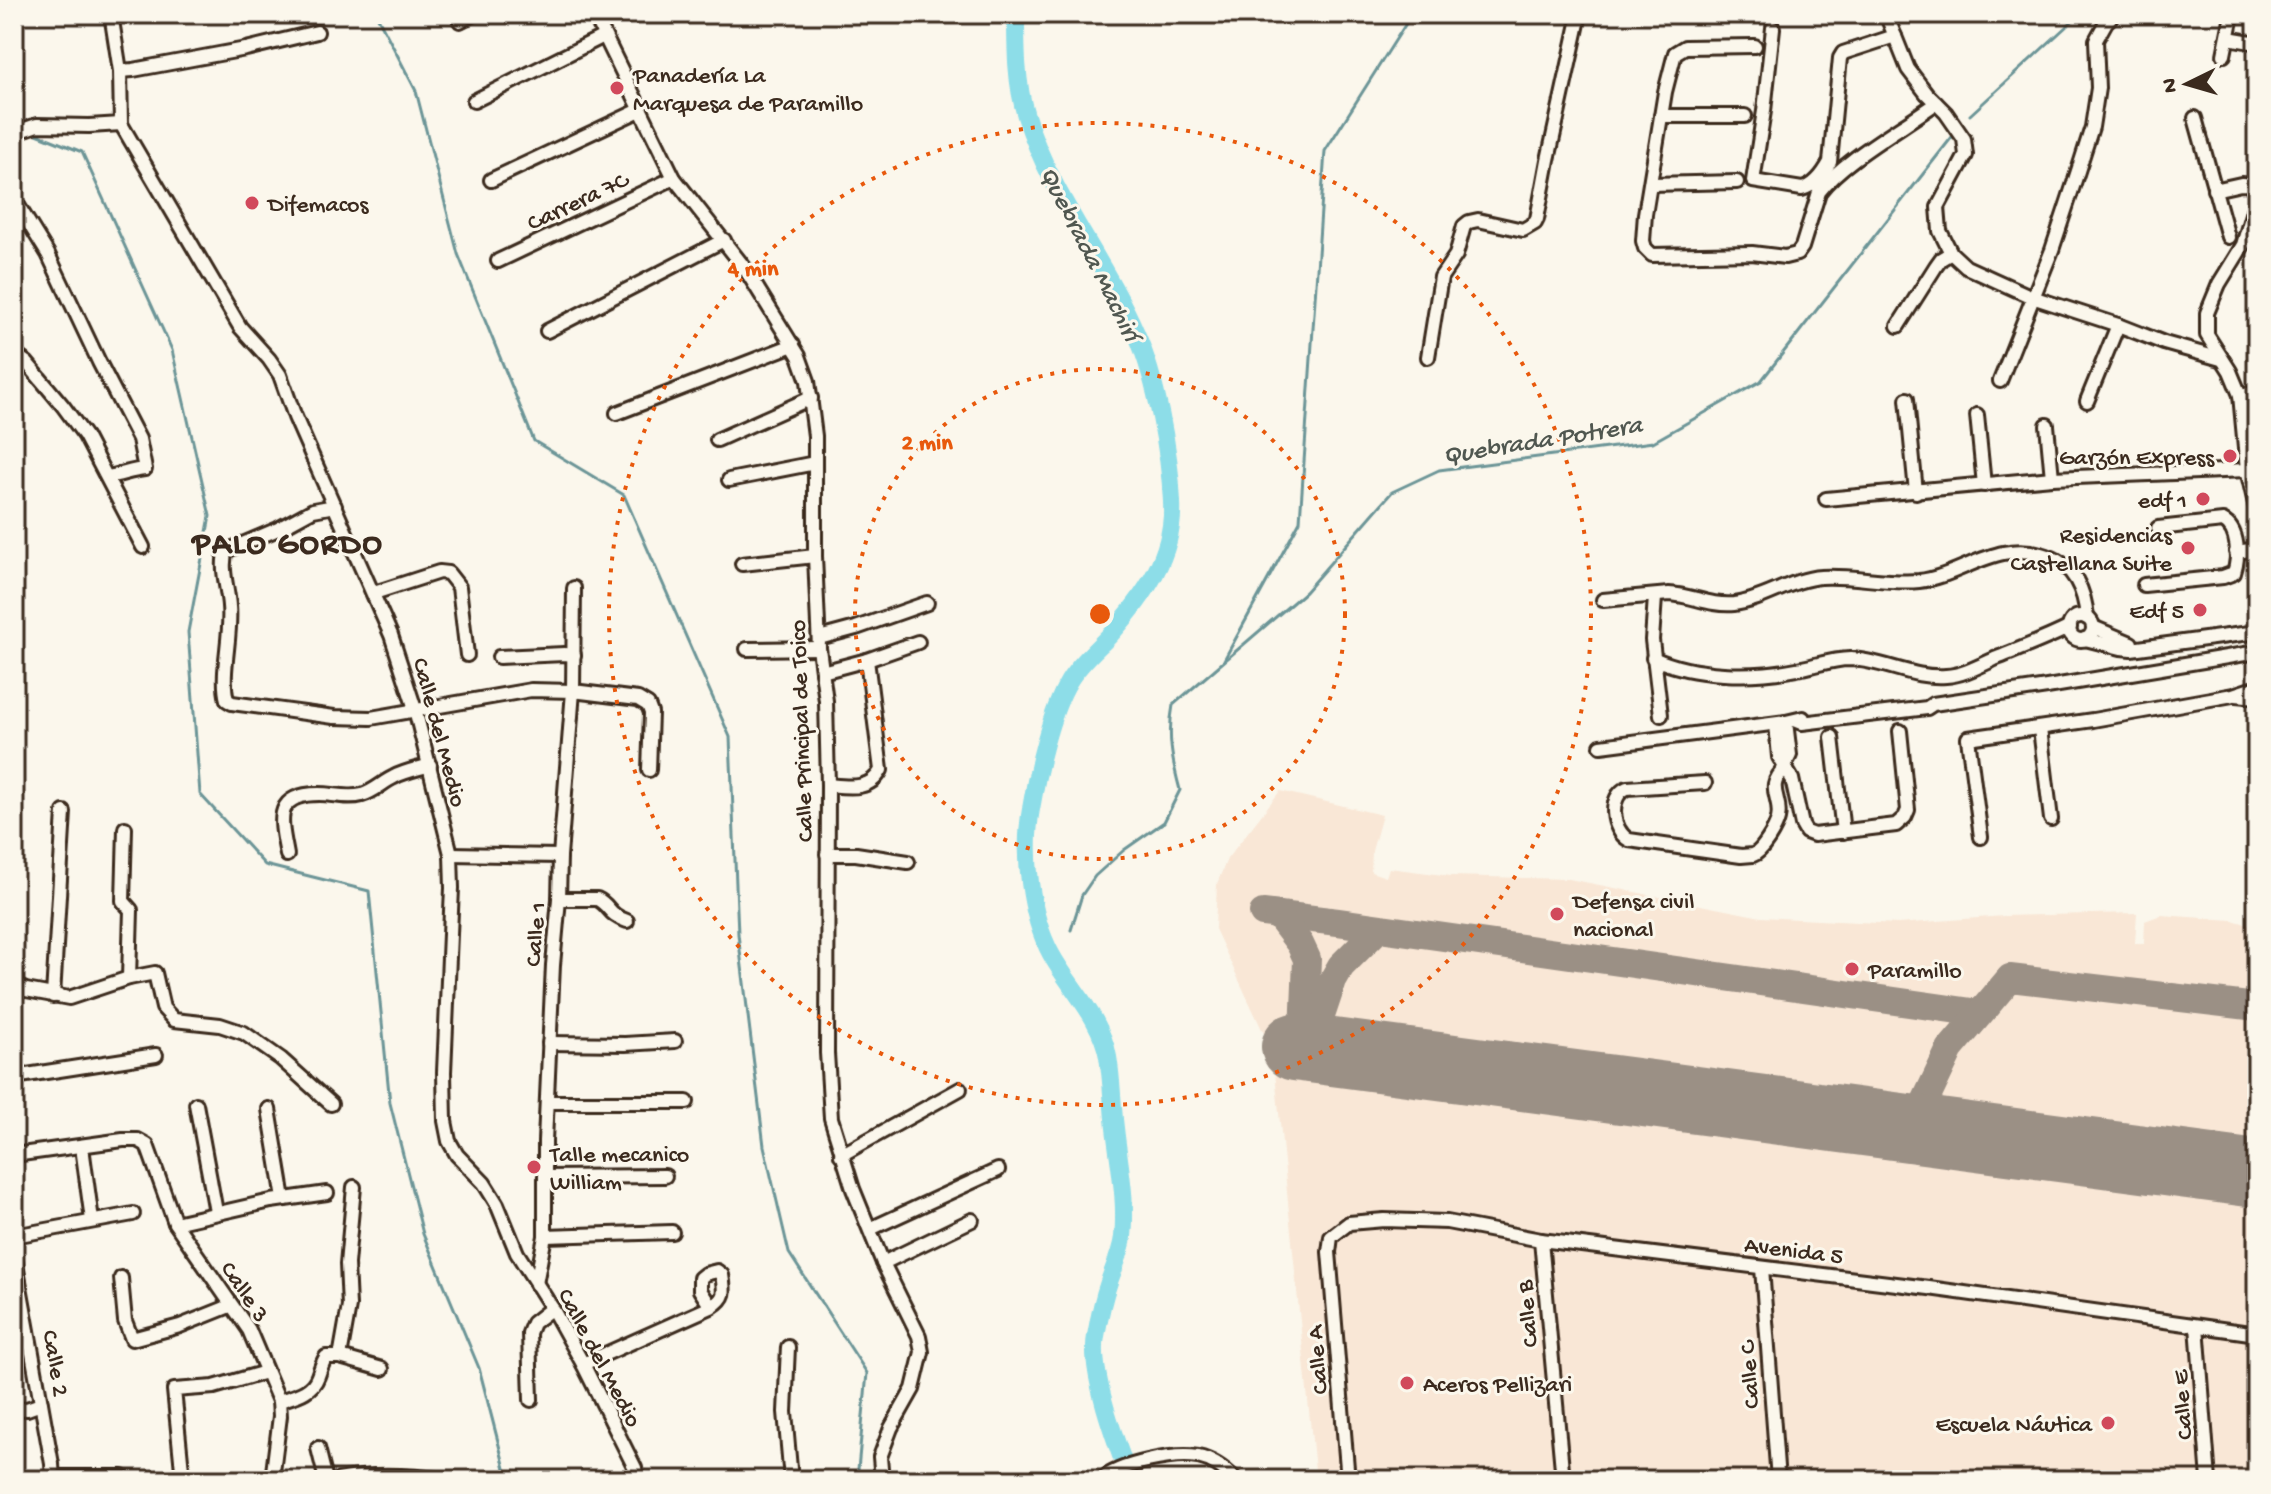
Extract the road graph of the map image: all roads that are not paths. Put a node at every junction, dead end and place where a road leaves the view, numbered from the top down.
1 (111, 14) edge
2 (474, 14) edge
3 (594, 14) edge
4 (1580, 14) edge
5 (1886, 14) edge
6 (2114, 14) edge
7 (2232, 15) edge
8 (460, 21) dead end
9 (1773, 28) dead end
10 (317, 32) dead end
11 (604, 36) junction
12 (1895, 36) junction
13 (2228, 38) junction
14 (2257, 43) edge
15 (1755, 46) dead end
16 (2224, 55) dead end
17 (120, 71) junction
18 (474, 101) dead end
19 (1936, 103) junction
20 (640, 110) junction
21 (1661, 116) junction
22 (1745, 116) dead end
23 (2195, 118) dead end
24 (121, 124) junction
25 (14, 133) edge
26 (674, 178) junction
27 (491, 180) dead end
28 (1737, 182) dead end
29 (1651, 184) junction
30 (2257, 185) edge
31 (2214, 190) junction
32 (2257, 197) edge
33 (14, 199) edge
34 (2228, 237) dead end
35 (724, 240) junction
36 (2257, 243) edge
37 (2243, 245) junction
38 (1951, 253) junction
39 (498, 261) dead end
40 (2032, 297) junction
41 (2118, 325) junction
42 (1898, 326) dead end
43 (547, 331) dead end
44 (793, 345) junction
45 (14, 354) edge
46 (1428, 357) dead end
47 (2221, 359) junction
48 (2000, 381) dead end
49 (2257, 392) edge
50 (2240, 395) junction
51 (811, 398) junction
52 (1907, 399) dead end
53 (2087, 401) dead end
54 (617, 413) dead end
55 (1977, 415) dead end
56 (2047, 425) dead end
57 (717, 440) dead end
58 (815, 463) junction
59 (2247, 470) junction
60 (107, 477) junction
61 (2052, 478) junction
62 (729, 480) dead end
63 (1984, 485) junction
64 (1916, 492) junction
65 (1826, 499) dead end
66 (335, 506) junction
67 (2257, 512) edge
68 (2158, 528) dead end
69 (143, 547) dead end
70 (2257, 549) edge
71 (2236, 552) junction
72 (815, 556) junction
73 (742, 564) dead end
74 (2144, 585) dead end
75 (574, 588) dead end
76 (374, 593) junction
77 (1655, 597) junction
78 (1603, 600) dead end
79 (927, 603) dead end
80 (2081, 623) junction
81 (2257, 632) edge
82 (2081, 639) junction
83 (918, 642) dead end
84 (819, 643) junction
85 (2032, 646) junction
86 (2142, 646) junction
87 (747, 649) dead end
88 (2257, 652) edge
89 (467, 655) dead end
90 (574, 655) junction
91 (499, 657) dead end
92 (1653, 658) junction
93 (867, 660) junction
94 (822, 672) junction
95 (2257, 687) edge
96 (573, 691) junction
97 (2233, 695) junction
98 (2257, 697) edge
99 (415, 709) junction
100 (1661, 715) dead end
101 (1786, 722) junction
102 (2040, 729) junction
103 (1900, 731) dead end
104 (1832, 737) dead end
105 (1601, 746) dead end
106 (430, 765) junction
107 (1786, 766) junction
108 (649, 770) dead end
109 (1705, 783) dead end
110 (828, 785) junction
111 (64, 812) dead end
112 (2051, 819) dead end
113 (125, 828) dead end
114 (1843, 832) junction
115 (1981, 837) dead end
116 (451, 854) junction
117 (827, 854) junction
118 (287, 855) dead end
119 (560, 856) junction
120 (908, 862) dead end
121 (559, 899) junction
122 (627, 921) dead end
123 (129, 978) junction
124 (14, 985) edge
125 (53, 996) junction
126 (675, 1041) dead end
127 (549, 1043) junction
128 (156, 1055) dead end
129 (14, 1077) edge
130 (960, 1089) dead end
131 (547, 1102) junction
132 (687, 1102) dead end
133 (196, 1104) dead end
134 (331, 1104) dead end
135 (269, 1109) dead end
136 (82, 1147) junction
137 (14, 1155) edge
138 (841, 1155) junction
139 (998, 1170) dead end
140 (665, 1176) dead end
141 (546, 1177) junction
142 (354, 1187) dead end
143 (327, 1193) dead end
144 (284, 1199) junction
145 (216, 1212) junction
146 (133, 1214) dead end
147 (92, 1220) junction
148 (972, 1220) dead end
149 (175, 1223) junction
150 (870, 1229) junction
151 (672, 1232) dead end
152 (14, 1236) edge
153 (545, 1236) junction
154 (1331, 1237) joint
155 (1541, 1240) junction
156 (14, 1253) edge
157 (883, 1263) junction
158 (1762, 1268) junction
159 (121, 1278) dead end
160 (536, 1284) junction
161 (230, 1306) junction
162 (711, 1307) dead end
163 (552, 1308) junction
164 (20, 1314) edge
165 (2197, 1326) junction
166 (2257, 1334) edge
167 (788, 1347) dead end
168 (340, 1357) junction
169 (583, 1364) junction
170 (382, 1369) dead end
171 (266, 1372) junction
172 (531, 1400) dead end
173 (279, 1401) junction
174 (41, 1404) junction
175 (14, 1408) edge
176 (318, 1448) dead end
177 (1106, 1476) edge
178 (123, 1477) dead end
179 (53, 1478) edge
180 (183, 1480) edge
181 (272, 1480) edge
182 (326, 1480) edge
183 (338, 1480) edge
184 (445, 1480) edge
185 (637, 1480) edge
186 (791, 1480) edge
187 (882, 1480) edge
188 (1236, 1480) edge
189 (1348, 1480) edge
190 (1563, 1480) edge
191 (1778, 1480) edge
192 (2209, 1480) edge

1 - 17 street, Calle del Medio
2 - 8 street
3 - 11 street, Calle Principal de Toico
4 - 46 street
5 - 12 street
6 - 40 street
7 - 13 street
9 - 12 street
10 - 17 street
11 - 18 street
11 - 20 street, Calle Principal de Toico
12 - 19 street
13 - 14 street
13 - 16 street
15 - 21 street
17 - 24 street, Calle del Medio
19 - 29 street
19 - 38 street
20 - 26 street, Calle Principal de Toico
20 - 27 street
21 - 22 street
21 - 29 street
23 - 31 street
24 - 25 street
24 - 66 street, Calle del Medio
26 - 35 street, Calle Principal de Toico
26 - 39 street, Carrera 7C
28 - 29 street
30 - 31 street
31 - 34 street
32 - 37 street
33 - 60 street
35 - 43 street
35 - 44 street, Calle Principal de Toico
36 - 37 street
37 - 47 street
38 - 40 street
38 - 42 street
40 - 41 street
40 - 48 street
41 - 47 street
41 - 53 street
44 - 51 street, Calle Principal de Toico
44 - 54 street
45 - 60 street
47 - 50 street
49 - 50 street
50 - 59 street
51 - 57 street
51 - 58 street, Calle Principal de Toico
52 - 64 street
55 - 63 street
56 - 61 street
58 - 62 street
58 - 72 street, Calle Principal de Toico
59 - 61 street
59 - 67 street
60 - 69 street
61 - 63 street
63 - 64 street
64 - 65 street
66 - 76 street, Calle del Medio
66 - 99 street
68 - 71 street
70 - 71 street
71 - 74 street
72 - 73 street
72 - 84 street, Calle Principal de Toico
75 - 90 street, Calle 1
76 - 89 street
76 - 99 street, Calle del Medio
77 - 78 street
77 - 80 street
77 - 92 street
79 - 84 street
80 - 82 street
80 - 82 street
80 - 85 street
80 - 86 street
81 - 86 street
82 - 85 street
82 - 86 street
83 - 93 street
84 - 87 street
84 - 94 street, Calle Principal de Toico
85 - 92 street
88 - 101 street
90 - 91 street
90 - 96 street, Calle 1
92 - 100 street
93 - 94 street
93 - 110 street
94 - 110 street, Calle Principal de Toico
95 - 97 street
96 - 99 street
96 - 108 street
96 - 119 street, Calle 1
97 - 98 street
97 - 102 street
99 - 106 street, Calle del Medio
101 - 105 street
101 - 107 street
102 - 112 street
102 - 115 street
103 - 114 street
104 - 114 street
106 - 116 street, Calle del Medio
106 - 118 street
107 - 109 street
107 - 114 street
110 - 117 street, Calle Principal de Toico
111 - 125 street
113 - 123 street
116 - 119 street
116 - 160 street, Calle del Medio
117 - 120 street
117 - 138 street, Calle Principal de Toico
119 - 121 street, Calle 1
121 - 122 street
121 - 127 street, Calle 1
123 - 125 street
123 - 134 street
124 - 125 street
126 - 127 street
127 - 131 street, Calle 1
128 - 129 street
130 - 138 street
131 - 132 street
131 - 141 street, Calle 1
133 - 145 street
135 - 144 street
136 - 137 street
136 - 147 street
136 - 149 street, Calle 3
138 - 150 street, Calle Principal de Toico
139 - 150 street
140 - 141 street
141 - 153 street, Calle 1
142 - 168 street
143 - 144 street
144 - 145 street
145 - 149 street
146 - 147 street
147 - 152 street
148 - 157 street
149 - 161 street, Calle 3
150 - 157 street, Calle Principal de Toico
151 - 153 street
153 - 160 street, Calle 1
154 - 155 street, Avenida 5
154 - 189 street, Calle A
155 - 158 street, Avenida 5
155 - 190 street, Calle B
156 - 164 street, Calle 2
157 - 187 street, Calle Principal de Toico
158 - 165 street, Avenida 5
158 - 191 street, Calle C
159 - 161 street
160 - 163 street, Calle del Medio
161 - 171 street, Calle 3
162 - 169 street
163 - 169 street, Calle del Medio
163 - 172 street
164 - 174 street, Calle 2
165 - 166 street, Avenida 5
165 - 192 street, Calle E
167 - 186 street
168 - 170 street
168 - 173 street
169 - 185 street, Calle del Medio
171 - 173 street, Calle 3
171 - 180 street
173 - 181 street, Calle 3
174 - 175 street
174 - 179 street, Calle 2
176 - 182 street
177 - 188 street
178 - 179 street
183 - 184 street

